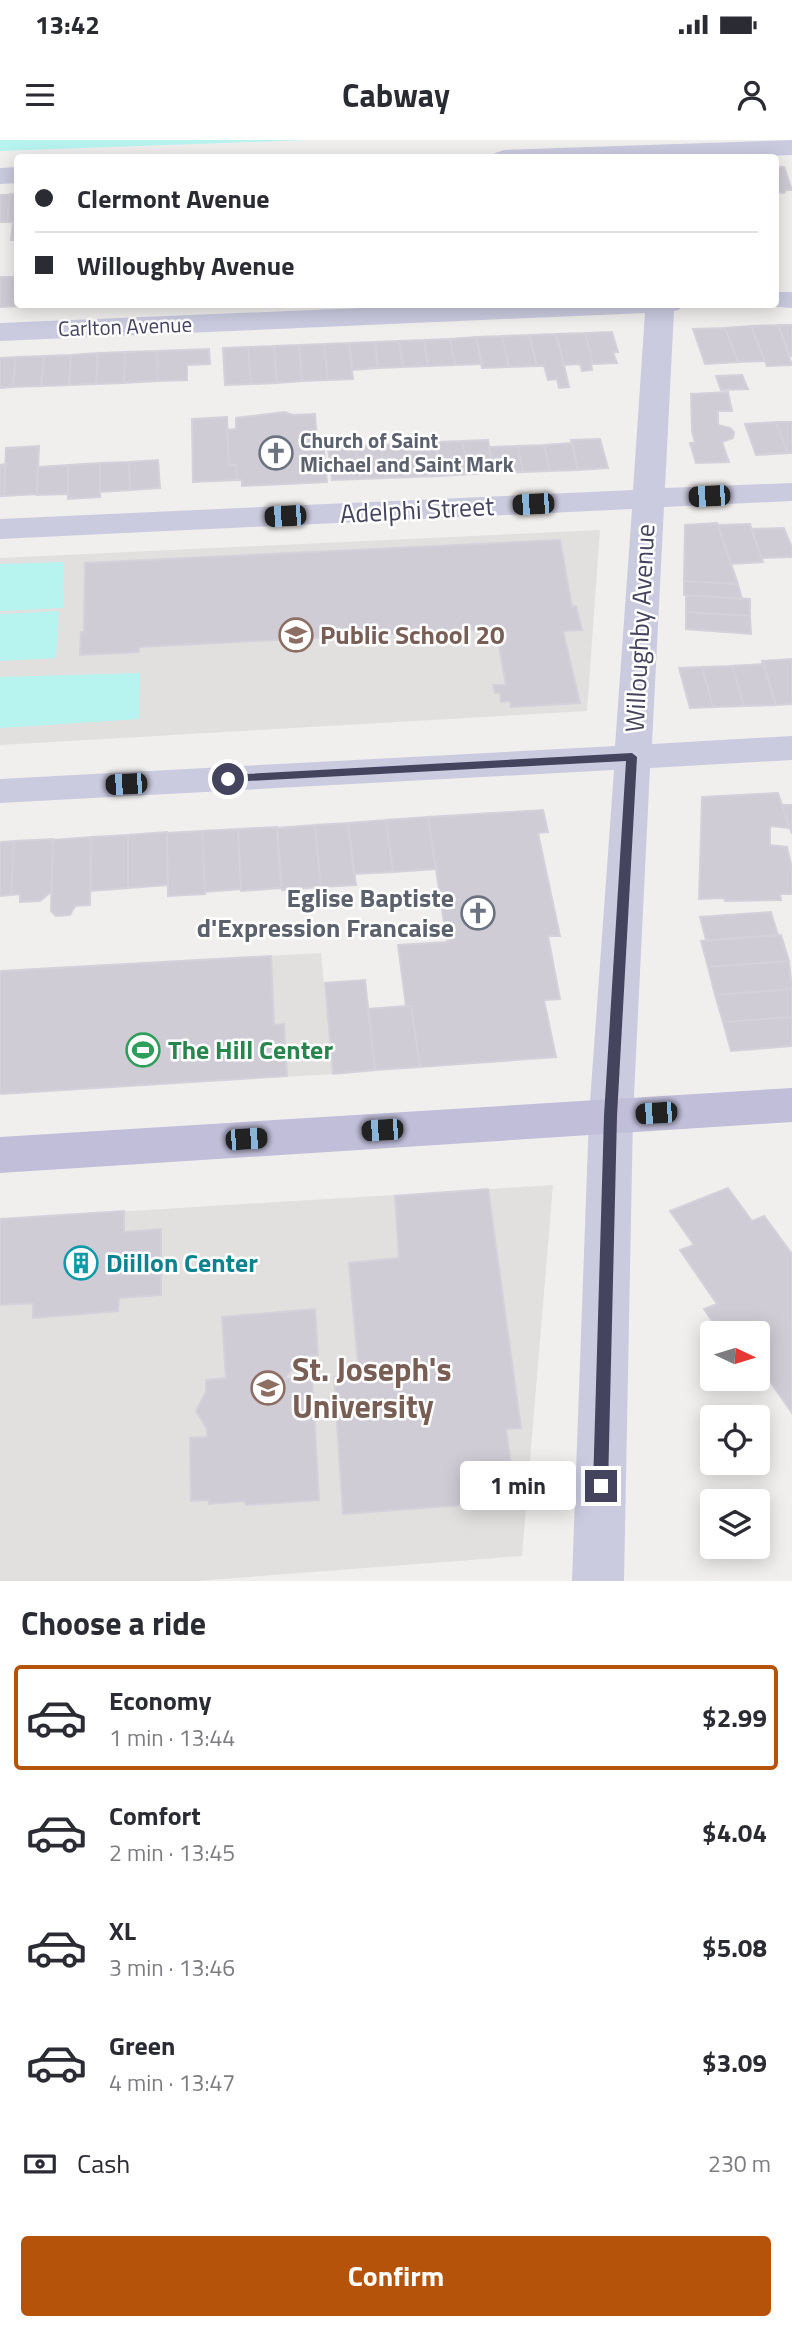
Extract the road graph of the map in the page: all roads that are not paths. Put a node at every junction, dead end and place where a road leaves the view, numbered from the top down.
1 (792, 147) edge
2 (681, 154) edge
3 (587, 308) edge
4 (660, 308) edge
5 (0, 332) edge
6 (792, 492) edge
7 (647, 499) junction
8 (0, 529) edge
9 (792, 748) edge
10 (632, 757) junction
11 (0, 791) edge
12 (792, 1105) edge
13 (611, 1116) junction
14 (0, 1155) edge
15 (598, 1581) edge

1 - 2 street
3 - 5 street, Carlton Avenue
4 - 7 street, Willoughby Avenue
6 - 7 street, Adelphi Street
7 - 8 street, Adelphi Street
7 - 10 street, Willoughby Avenue
9 - 10 street
10 - 11 street
10 - 13 street, Willoughby Avenue
12 - 13 main road
13 - 14 main road
13 - 15 street, Willoughby Avenue

